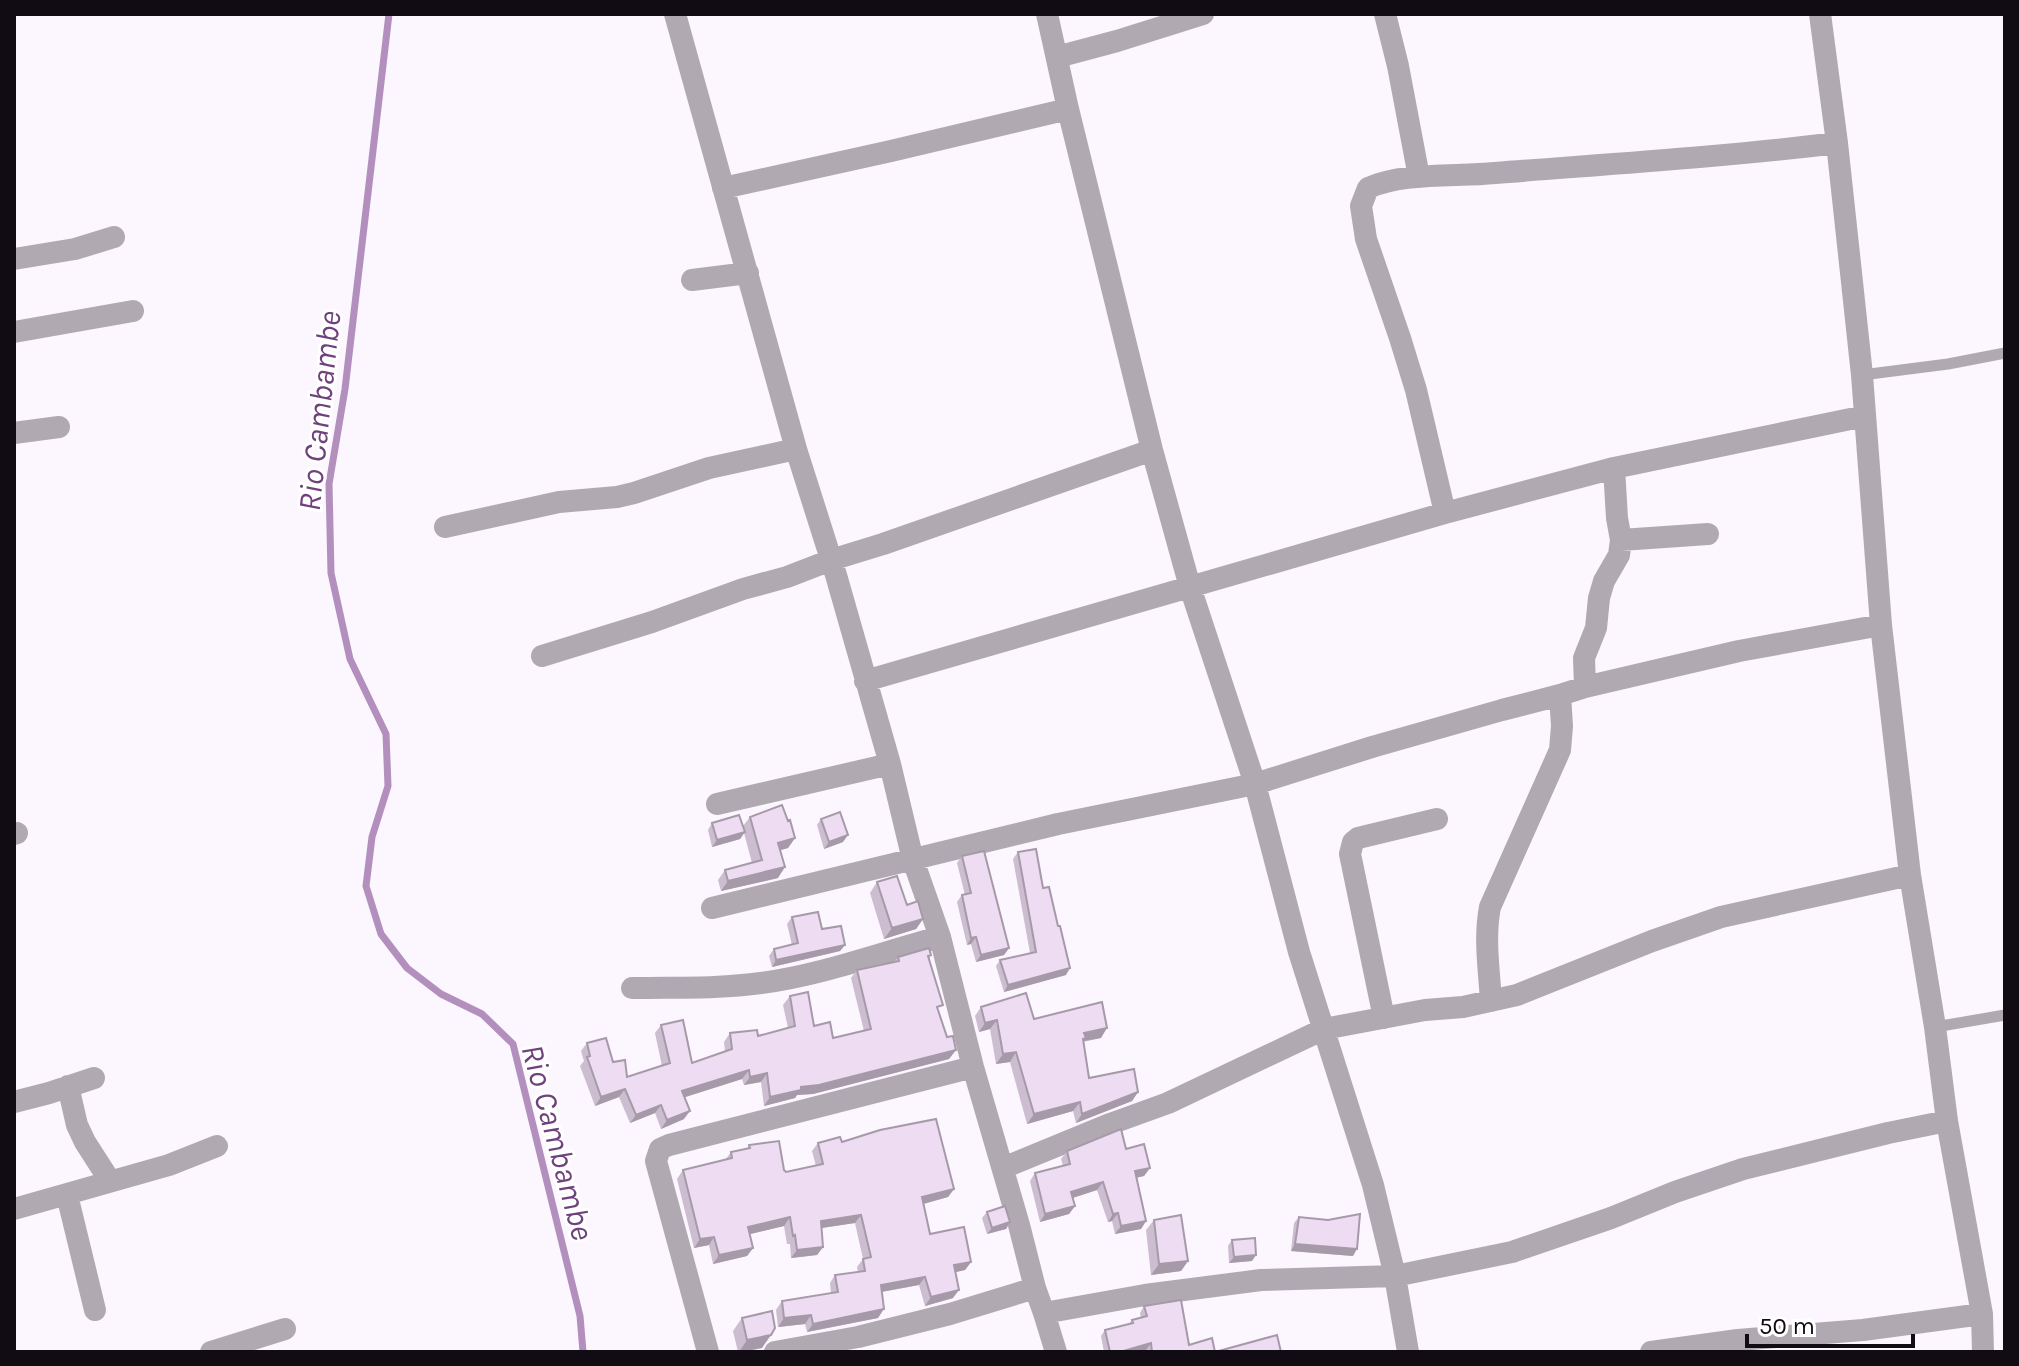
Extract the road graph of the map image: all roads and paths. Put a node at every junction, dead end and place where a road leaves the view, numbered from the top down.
1 (675, 14) edge
2 (1047, 14) edge
3 (1203, 14) edge
4 (1385, 14) edge
5 (1820, 14) edge
6 (1057, 57) junction
7 (1068, 109) junction
8 (1837, 143) junction
9 (1419, 177) junction
10 (723, 188) junction
11 (114, 237) dead end
12 (14, 259) edge
13 (748, 273) junction
14 (692, 280) dead end
15 (133, 311) dead end
16 (14, 332) edge
17 (2005, 353) edge
18 (1862, 375) junction
19 (1865, 416) junction
20 (59, 427) dead end
21 (14, 433) edge
22 (796, 449) junction
23 (1152, 450) junction
24 (1614, 468) junction
25 (1445, 513) junction
26 (445, 527) dead end
27 (1708, 534) dead end
28 (1621, 540) junction
29 (831, 560) junction
30 (1190, 587) junction
31 (1881, 625) junction
32 (542, 656) dead end
33 (865, 681) junction
34 (1585, 687) junction
35 (1560, 695) junction
36 (890, 764) junction
37 (1255, 784) junction
38 (717, 804) dead end
39 (1437, 819) dead end
40 (913, 860) junction
41 (1910, 875) junction
42 (712, 908) dead end
43 (940, 937) junction
44 (632, 988) dead end
45 (1491, 1001) junction
46 (2005, 1015) edge
47 (1384, 1018) junction
48 (1935, 1027) junction
49 (1324, 1029) junction
50 (973, 1067) junction
51 (94, 1078) dead end
52 (68, 1086) junction
53 (14, 1102) edge
54 (1947, 1121) junction
55 (217, 1146) dead end
56 (1003, 1168) junction
57 (110, 1181) junction
58 (67, 1195) junction
59 (14, 1209) edge
60 (1395, 1276) junction
61 (1035, 1288) junction
62 (95, 1310) dead end
63 (1044, 1313) junction
64 (1982, 1314) junction
65 (285, 1329) dead end
66 (211, 1352) edge
67 (708, 1352) edge
68 (775, 1352) edge
69 (1056, 1352) edge
70 (1408, 1352) edge
71 (1651, 1352) edge
72 (1983, 1352) edge

1 - 10 street
2 - 6 street
3 - 6 street
4 - 9 street
5 - 8 street
6 - 7 street
7 - 10 street
7 - 23 street
8 - 9 street
8 - 18 street
9 - 25 street
10 - 13 street
11 - 12 street
13 - 14 street
13 - 22 street
15 - 16 street
17 - 18 lane
18 - 19 street
19 - 24 street
19 - 31 street
20 - 21 street
22 - 26 street
22 - 29 street
23 - 29 street
23 - 30 street
24 - 25 street
24 - 28 street
25 - 30 street
27 - 28 street
28 - 34 street
29 - 32 street
29 - 33 street
30 - 33 street
30 - 37 street
31 - 34 street
31 - 41 street
33 - 36 street
34 - 35 street
35 - 37 street
35 - 45 street
36 - 38 street
36 - 40 street
37 - 40 street
37 - 49 street
39 - 47 street
40 - 42 street
40 - 43 street
41 - 45 street
41 - 48 street
43 - 44 street
43 - 50 street
45 - 47 street
46 - 48 lane
47 - 49 street
48 - 54 street
49 - 56 street
49 - 60 street
50 - 56 street
50 - 67 street
51 - 52 street
52 - 53 street
52 - 57 street
54 - 60 street
54 - 64 street
55 - 57 street
56 - 61 street
57 - 58 street
58 - 59 street
58 - 62 street
60 - 63 street
60 - 70 street
61 - 63 street
61 - 68 street
63 - 69 street
64 - 71 street
64 - 72 street
65 - 66 street

